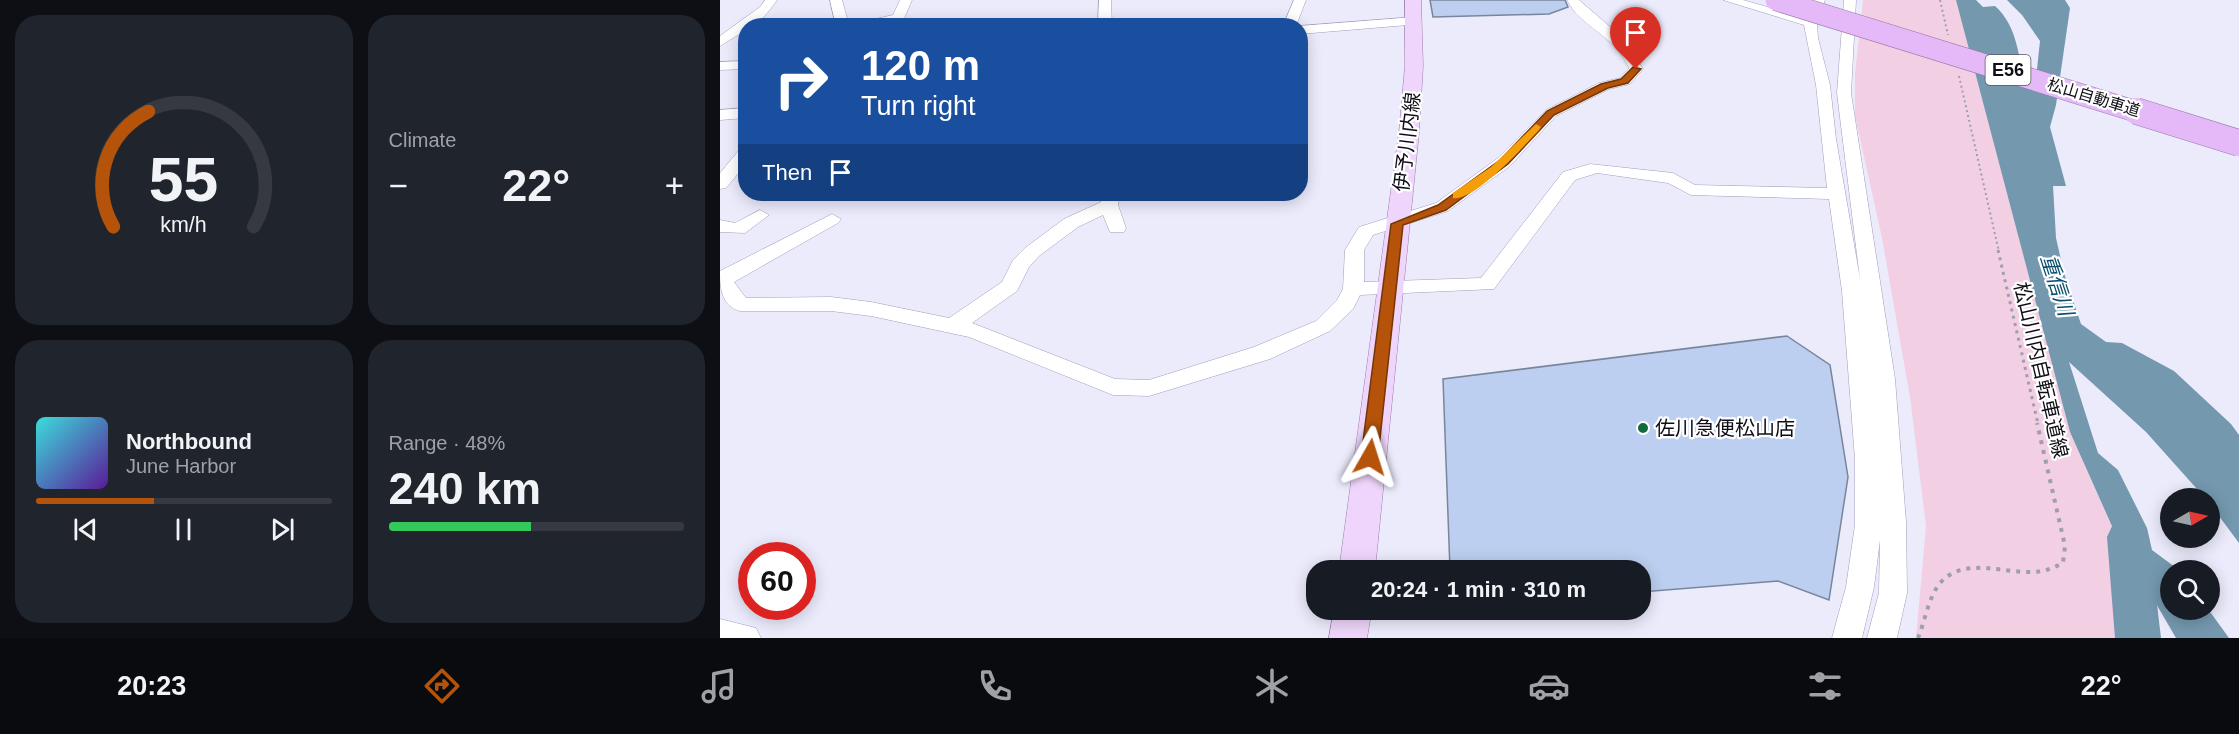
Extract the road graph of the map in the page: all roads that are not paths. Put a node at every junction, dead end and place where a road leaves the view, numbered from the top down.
1 (773, 0) edge
2 (836, 0) edge
3 (906, 0) edge
4 (1105, 0) edge
5 (1300, 0) edge
6 (1573, 0) edge
7 (1729, 0) edge
8 (1776, 0) edge
9 (1819, 0) edge
10 (1850, 0) edge
11 (1414, 11) edge
12 (756, 18) edge
13 (841, 18) edge
14 (898, 18) edge
15 (1105, 18) edge
16 (1292, 18) edge
17 (720, 23) edge
18 (1810, 23) junction
19 (738, 26) edge
20 (1308, 29) edge
21 (738, 65) edge
22 (720, 66) edge
23 (738, 114) edge
24 (720, 115) edge
25 (2239, 143) edge
26 (738, 163) edge
27 (720, 184) edge
28 (1838, 194) junction
29 (1108, 201) edge
30 (1111, 201) edge
31 (760, 215) dead end
32 (832, 219) dead end
33 (1397, 224) junction
34 (720, 226) edge
35 (1117, 228) dead end
36 (721, 279) edge
37 (1389, 288) junction
38 (1353, 289) junction
39 (952, 327) junction
40 (1358, 560) edge
41 (1351, 620) edge
42 (720, 633) edge
43 (746, 638) edge
44 (1348, 638) edge
45 (1848, 638) edge
46 (1882, 638) edge

1 - 12 street
2 - 13 street
3 - 14 street
4 - 15 street
5 - 16 street
6 - 33 street
7 - 18 street
8 - 25 highway, 松山自動車道 / E56, bridge
9 - 18 street
10 - 46 street
11 - 20 street
11 - 33 main road, 伊予川内線
17 - 19 street
18 - 28 street
21 - 22 street
23 - 24 street
26 - 27 street
28 - 37 street
28 - 45 street
29 - 39 street
30 - 35 street
31 - 34 street
32 - 36 street
33 - 37 main road, 伊予川内線
33 - 38 street
36 - 39 street
37 - 38 street
37 - 40 main road, 伊予川内線
38 - 39 street
41 - 44 main road
42 - 43 street

